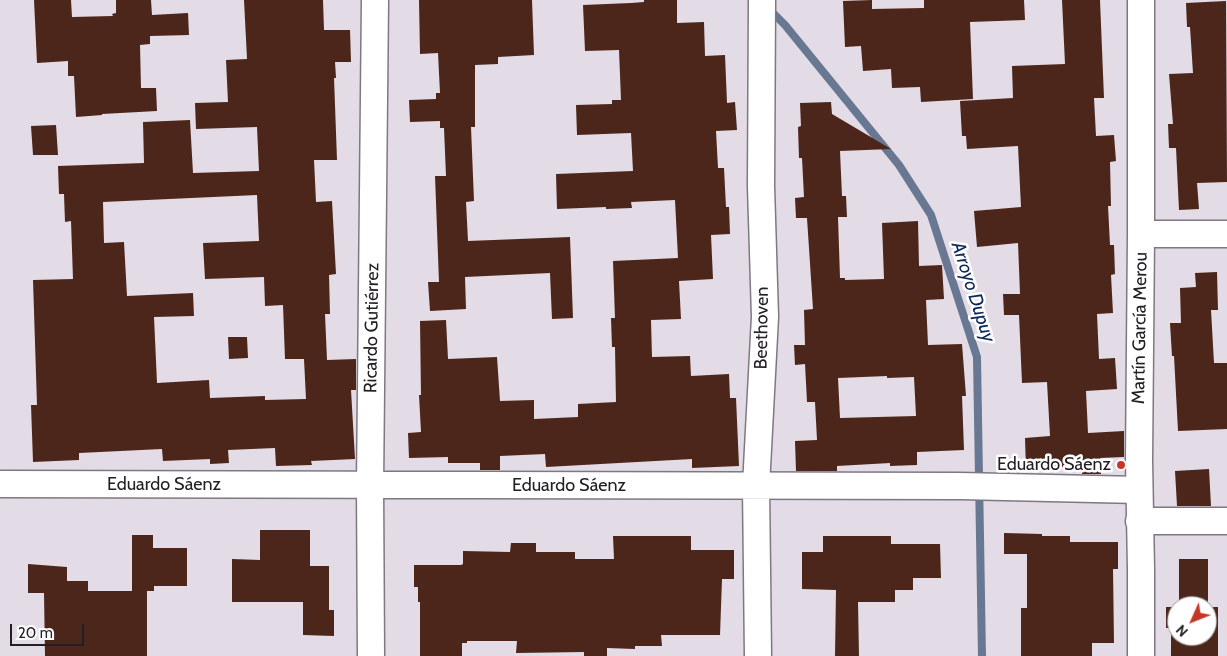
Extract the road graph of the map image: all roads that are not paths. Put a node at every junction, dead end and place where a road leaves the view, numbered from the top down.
1 (375, 0) edge
2 (1141, 0) edge
3 (762, 9) edge
4 (1141, 234) junction
5 (1227, 234) edge
6 (0, 484) edge
7 (370, 485) junction
8 (756, 486) junction
9 (1139, 490) junction
10 (1139, 521) junction
11 (1227, 521) edge
12 (370, 656) edge
13 (758, 656) edge
14 (1141, 656) edge

1 - 7 street, Ricardo Gutiérrez
2 - 4 street, Martín García Merou
3 - 8 street, Beethoven
4 - 5 street
4 - 9 street, Martín García Merou
6 - 7 street, Eduardo Sáenz
7 - 8 street, Eduardo Sáenz
7 - 12 street, Ricardo Gutiérrez
8 - 9 street, Eduardo Sáenz
8 - 13 street, Beethoven
9 - 10 street, Martín García Merou
10 - 11 street
10 - 14 street, Martín García Merou

